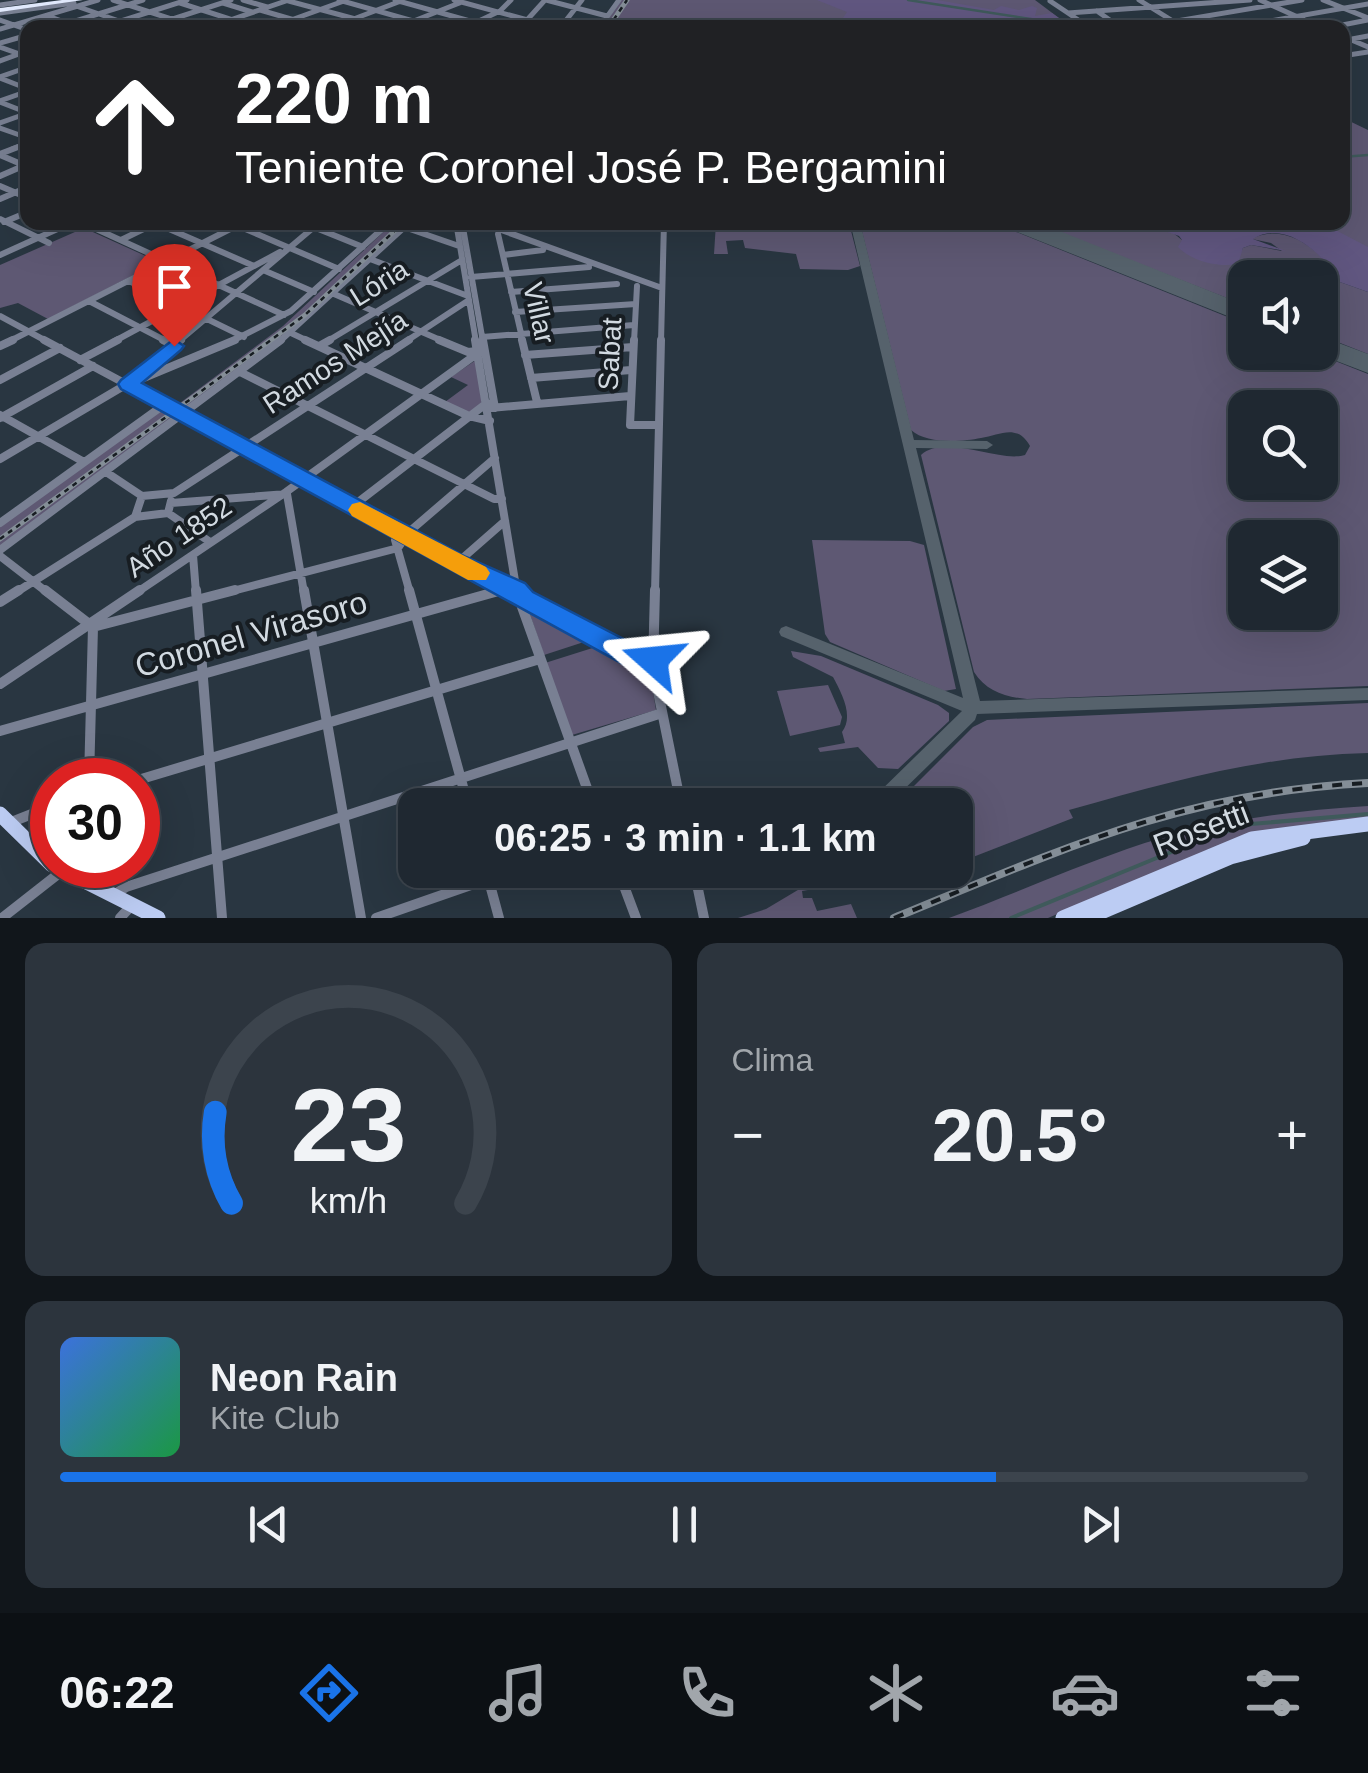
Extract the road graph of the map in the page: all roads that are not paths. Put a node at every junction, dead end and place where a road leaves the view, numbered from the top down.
1 (35, 0) edge
2 (58, 0) edge
3 (98, 0) edge
4 (113, 0) edge
5 (143, 0) edge
6 (170, 0) edge
7 (188, 0) edge
8 (243, 0) edge
9 (287, 0) edge
10 (344, 0) edge
11 (400, 0) edge
12 (454, 0) edge
13 (511, 0) edge
14 (545, 0) edge
15 (582, 0) edge
16 (618, 0) edge
17 (1063, 0) edge
18 (1139, 0) edge
19 (1250, 0) edge
20 (1260, 0) edge
21 (1302, 0) edge
22 (1323, 0) edge
23 (227, 1) edge
24 (464, 1) edge
25 (1050, 1) edge
26 (1202, 2) edge
27 (179, 3) junction
28 (75, 4) edge
29 (1368, 4) edge
30 (128, 5) junction
31 (1270, 6) junction
32 (0, 7) edge
33 (1150, 7) junction
34 (576, 8) junction
35 (1344, 8) junction
36 (30, 9) junction
37 (264, 9) junction
38 (202, 10) junction
39 (319, 10) junction
40 (375, 10) junction
41 (1098, 11) junction
42 (150, 12) junction
43 (252, 12) junction
44 (437, 12) junction
45 (499, 12) junction
46 (1066, 12) junction
47 (1221, 13) junction
48 (98, 14) junction
49 (46, 16) junction
50 (608, 16) junction
51 (1296, 16) junction
52 (349, 18) junction
53 (172, 19) junction
54 (232, 19) junction
55 (1368, 19) edge
56 (32, 20) edge
57 (59, 20) edge
58 (78, 20) edge
59 (117, 20) edge
60 (123, 20) edge
61 (169, 20) edge
62 (175, 20) edge
63 (235, 20) edge
64 (292, 20) joint
65 (345, 20) edge
66 (358, 20) edge
67 (416, 20) joint
68 (467, 20) edge
69 (480, 20) edge
70 (527, 20) joint
71 (566, 20) edge
72 (605, 20) edge
73 (1078, 20) edge
74 (1110, 20) edge
75 (1170, 20) edge
76 (1177, 20) edge
77 (1237, 20) edge
78 (1278, 20) edge
79 (1305, 20) edge
80 (20, 24) edge
81 (15, 25) junction
82 (20, 28) edge
83 (0, 30) edge
84 (0, 45) edge
85 (18, 54) joint
86 (0, 60) edge
87 (0, 186) edge
88 (20, 191) edge
89 (15, 193) junction
90 (20, 195) edge
91 (0, 199) edge
92 (2, 222) edge
93 (56, 230) edge
94 (99, 230) edge
95 (141, 230) edge
96 (171, 230) edge
97 (226, 230) edge
98 (249, 230) edge
99 (310, 230) edge
100 (327, 230) edge
101 (381, 230) edge
102 (402, 230) edge
103 (419, 230) edge
104 (459, 230) edge
105 (461, 230) edge
106 (501, 230) edge
107 (664, 230) edge
108 (498, 234) dead end
109 (38, 238) junction
110 (120, 240) junction
111 (48, 244) dead end
112 (202, 244) junction
113 (459, 246) junction
114 (363, 247) junction
115 (287, 250) junction
116 (543, 250) dead end
117 (504, 255) junction
118 (0, 256) edge
119 (370, 259) junction
120 (462, 260) junction
121 (10, 261) dead end
122 (166, 262) junction
123 (254, 266) junction
124 (339, 269) junction
125 (263, 270) junction
126 (507, 272) junction
127 (471, 277) junction
128 (129, 281) junction
129 (425, 281) junction
130 (607, 284) junction
131 (617, 284) dead end
132 (218, 285) junction
133 (638, 286) dead end
134 (662, 288) junction
135 (314, 292) junction
136 (511, 292) junction
137 (236, 294) junction
138 (334, 294) junction
139 (469, 298) junction
140 (89, 300) junction
141 (636, 304) junction
142 (180, 306) junction
143 (374, 312) junction
144 (515, 312) junction
145 (284, 315) junction
146 (0, 316) edge
147 (207, 318) junction
148 (634, 325) junction
149 (140, 327) junction
150 (28, 331) junction
151 (292, 332) junction
152 (421, 332) junction
153 (520, 332) junction
154 (244, 337) junction
155 (482, 338) junction
156 (0, 346) edge
157 (174, 346) junction
158 (320, 346) junction
159 (632, 347) junction
160 (60, 348) junction
161 (478, 352) junction
162 (525, 355) junction
163 (80, 360) junction
164 (92, 366) junction
165 (368, 368) junction
166 (631, 370) junction
167 (240, 372) junction
168 (531, 378) junction
169 (0, 380) edge
170 (128, 384) junction
171 (423, 394) junction
172 (630, 396) junction
173 (537, 402) junction
174 (165, 404) junction
175 (308, 406) junction
176 (489, 406) junction
177 (183, 414) junction
178 (1, 416) edge
179 (470, 416) junction
180 (490, 421) junction
181 (658, 426) junction
182 (367, 434) junction
183 (38, 436) junction
184 (244, 448) junction
185 (415, 458) junction
186 (495, 458) junction
187 (0, 459) edge
188 (84, 462) junction
189 (106, 472) junction
190 (303, 480) junction
191 (466, 484) junction
192 (286, 492) junction
193 (142, 496) junction
194 (502, 499) junction
195 (171, 503) junction
196 (353, 506) junction
197 (0, 508) edge
198 (11, 515) junction
199 (135, 517) junction
200 (505, 520) junction
201 (0, 523) edge
202 (405, 535) junction
203 (210, 542) junction
204 (398, 548) junction
205 (0, 553) edge
206 (193, 554) junction
207 (457, 563) junction
208 (301, 573) junction
209 (32, 582) junction
210 (511, 589) junction
211 (198, 599) junction
212 (0, 602) edge
213 (415, 614) junction
214 (96, 623) junction
215 (313, 643) junction
216 (540, 659) junction
217 (653, 667) junction
218 (204, 674) junction
219 (0, 684) edge
220 (436, 690) junction
221 (91, 706) junction
222 (662, 713) junction
223 (327, 724) junction
224 (0, 731) edge
225 (569, 742) junction
226 (90, 758) edge
227 (210, 758) junction
228 (160, 773) edge
229 (461, 778) junction
230 (464, 788) edge
231 (587, 788) edge
232 (677, 788) edge
233 (30, 812) edge
234 (343, 816) junction
235 (4, 818) edge
236 (1368, 824) edge
237 (1368, 832) edge
238 (30, 842) edge
239 (218, 858) junction
240 (34, 888) edge
241 (102, 888) edge
242 (452, 888) edge
243 (492, 888) edge
244 (625, 888) edge
245 (698, 888) edge
246 (112, 896) junction
247 (126, 912) edge
248 (2, 918) edge
249 (158, 918) edge
250 (222, 918) edge
251 (361, 918) edge
252 (376, 918) edge
253 (499, 918) edge
254 (636, 918) edge
255 (704, 918) edge
256 (1062, 918) edge
257 (1088, 918) edge

1 - 32 street
2 - 32 highway
3 - 28 street
4 - 30 street
5 - 30 street
6 - 27 street
7 - 27 street
8 - 37 street
9 - 37 street
9 - 39 street
10 - 39 street
10 - 40 street
11 - 40 street
11 - 44 street
12 - 24 street
13 - 45 street
14 - 34 street
14 - 70 street
15 - 34 street
16 - 50 street
17 - 25 street
18 - 33 street
19 - 26 street
20 - 31 street
21 - 31 street
22 - 35 street
23 - 38 street
23 - 43 street
24 - 44 street
24 - 45 street
25 - 46 street
26 - 33 street
26 - 47 street
27 - 38 street
27 - 42 street
28 - 32 highway
28 - 36 street
28 - 48 street
28 - 49 street
29 - 35 street
30 - 42 street
30 - 48 street
31 - 47 street
31 - 51 street
32 - 36 street
32 - 81 street
33 - 41 street
33 - 75 street
34 - 50 street
34 - 71 street
35 - 51 street
35 - 55 street
36 - 49 street
37 - 43 street
37 - 64 street
38 - 53 street
38 - 54 street
39 - 52 street
39 - 64 street
40 - 52 street
40 - 67 street
41 - 46 street
41 - 74 street
42 - 53 street
42 - 60 street
43 - 54 street
44 - 67 street
44 - 68 street
45 - 69 street
45 - 70 street
46 - 73 street
47 - 76 street
47 - 77 street
48 - 58 street
48 - 59 street
49 - 56 street
49 - 57 street
50 - 72 street
51 - 78 street
51 - 79 street
52 - 65 street
52 - 66 street
53 - 61 street
53 - 62 street
54 - 63 street
80 - 81 street
81 - 82 street
81 - 83 street
84 - 85 street
85 - 86 street
87 - 89 street
88 - 89 street
89 - 90 street
89 - 91 street
92 - 109 street
93 - 109 street
94 - 110 street
95 - 110 street
96 - 112 street
97 - 112 street
98 - 115 street
99 - 115 street
100 - 114 street
101 - 114 street
102 - 119 street
103 - 113 street
104 - 113 street
105 - 127 street
106 - 134 street
107 - 134 street
108 - 117 street, Villar
109 - 111 street
109 - 118 street
110 - 122 street
112 - 122 street
112 - 123 street
113 - 120 street
114 - 124 street
115 - 123 street
115 - 124 street
115 - 125 street
116 - 117 street
117 - 126 street, Villar
118 - 121 street
119 - 129 street
119 - 138 street
120 - 129 street, Lória
120 - 139 street
122 - 128 street
122 - 132 street
123 - 132 street
124 - 135 street
125 - 135 street
125 - 137 street
126 - 127 street
126 - 130 street
126 - 136 street, Villar
127 - 155 street
128 - 140 street
128 - 142 street
129 - 139 street
129 - 143 street, Lória
130 - 131 street
130 - 136 street
132 - 137 street
132 - 142 street
133 - 141 street, Sabat
134 - 181 street
135 - 145 street
136 - 144 street, Villar
137 - 145 street
137 - 147 street
138 - 143 street
138 - 151 street
139 - 152 street, Ramos Mejía
139 - 161 street
140 - 149 street
140 - 150 street
141 - 144 street
141 - 148 street, Sabat
142 - 147 street
142 - 149 street
143 - 152 street
143 - 158 street, Lória
144 - 153 street, Villar
145 - 154 street
146 - 150 street
147 - 154 street
147 - 157 street
148 - 153 street
148 - 159 street, Sabat
149 - 157 street
149 - 163 street
150 - 156 street
150 - 160 street
151 - 158 street
151 - 167 street
152 - 161 street
152 - 165 street, Ramos Mejía
153 - 155 street
153 - 162 street, Villar
154 - 170 street
155 - 176 street
157 - 170 street
158 - 165 street
159 - 162 street
159 - 166 street, Sabat
160 - 163 street
160 - 169 street
161 - 171 street, Año 1852
161 - 176 street
162 - 168 street, Villar
163 - 164 street
164 - 170 street
164 - 178 street
165 - 171 street
165 - 175 street, Ramos Mejía
166 - 168 street
166 - 172 street, Sabat
167 - 175 street
167 - 177 street
168 - 173 street, Villar
170 - 174 street
170 - 183 street
171 - 179 street
171 - 182 street, Año 1852
172 - 173 street
172 - 181 street, Sabat
173 - 176 street
174 - 177 street
174 - 188 street
175 - 182 street
175 - 184 street, Ramos Mejía
176 - 179 street
176 - 180 street
177 - 184 street
177 - 189 street
178 - 183 street
179 - 180 street
179 - 185 street
180 - 186 street
181 - 217 street
182 - 185 street
182 - 190 street, Año 1852
183 - 187 street
183 - 188 street
184 - 190 street
184 - 195 street, Ramos Mejía
185 - 191 street
185 - 196 street
186 - 191 street
186 - 194 street
188 - 198 street
189 - 193 street
189 - 205 street
190 - 192 street, Año 1852
190 - 196 street
191 - 194 street
191 - 202 street
192 - 195 street
192 - 203 street, Año 1852
192 - 208 street
193 - 195 street
193 - 199 street
194 - 200 street
195 - 199 street
195 - 203 street
196 - 202 street
197 - 198 street
198 - 201 street
199 - 209 street
200 - 207 street
200 - 210 street
202 - 204 street
202 - 207 street
203 - 206 street, Año 1852
204 - 208 street
204 - 213 street
205 - 209 street
206 - 211 street
206 - 214 street, Año 1852
207 - 210 street
208 - 211 street
208 - 215 street
209 - 212 street
209 - 214 street
210 - 213 street, Coronel Virasoro
210 - 216 street
210 - 217 street
211 - 214 street
211 - 218 street
213 - 215 street, Coronel Virasoro
213 - 220 street
214 - 219 street, Año 1852
214 - 221 street
215 - 218 street, Coronel Virasoro
215 - 223 street
216 - 220 street
216 - 225 street
217 - 222 street
218 - 221 street, Coronel Virasoro
218 - 227 street
220 - 223 street
220 - 229 street
221 - 224 street, Coronel Virasoro
221 - 226 street
222 - 225 street
222 - 232 street
223 - 227 street
223 - 234 street
225 - 229 street
225 - 231 street
227 - 228 street
227 - 239 street
229 - 230 street
229 - 234 street
233 - 235 street
234 - 239 street
234 - 251 street
235 - 238 main road
236 - 256 main road, Rosetti
237 - 257 main road, Rosetti
239 - 246 street
239 - 250 street
240 - 248 street
241 - 246 main road
242 - 252 street
243 - 253 street
244 - 254 street
245 - 255 street
246 - 247 main road
247 - 249 main road

